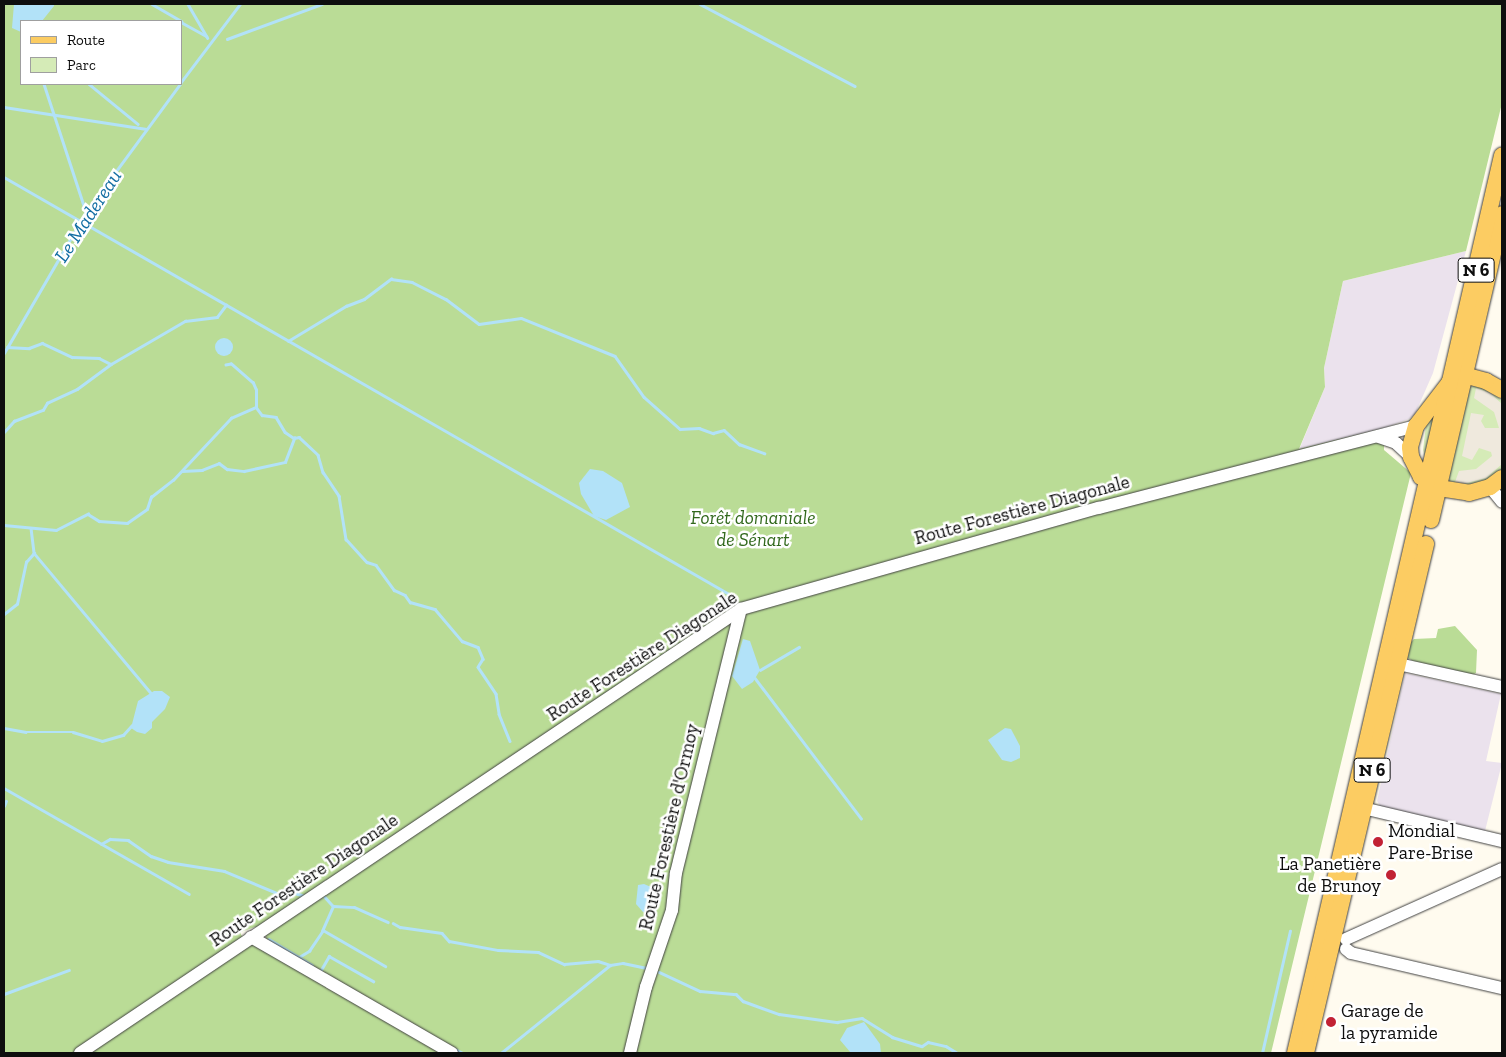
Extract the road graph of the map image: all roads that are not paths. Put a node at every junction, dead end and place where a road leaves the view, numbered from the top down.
1 (1502, 156) edge
2 (1502, 214) edge
3 (1466, 315) junction
4 (1464, 375) junction
5 (1449, 383) junction
6 (1502, 390) edge
7 (1433, 401) junction
8 (1416, 426) junction
9 (1379, 437) junction
10 (1411, 457) junction
11 (1496, 483) edge
12 (1434, 485) junction
13 (1502, 502) edge
14 (741, 610) junction
15 (1398, 664) junction
16 (1502, 687) edge
17 (1363, 808) junction
18 (1502, 841) edge
19 (1502, 869) edge
20 (251, 937) junction
21 (1339, 942) junction
22 (1502, 988) edge
23 (80, 1053) edge
24 (452, 1053) edge
25 (630, 1053) edge
26 (1295, 1053) edge
27 (1306, 1053) edge

1 - 3 main road, N 6
2 - 4 main road, N 6
3 - 5 main road, N 6
3 - 7 main road
4 - 5 main road
4 - 6 main road
4 - 12 main road, N 6
5 - 7 main road
5 - 12 main road, N 6
7 - 8 main road
8 - 9 street, Route Forestière Diagonale
8 - 10 main road
9 - 10 street
9 - 14 street, Route Forestière Diagonale
10 - 12 main road
11 - 12 main road
11 - 13 street
12 - 15 main road, N 6
12 - 26 main road, N 6
14 - 20 street, Route Forestière Diagonale
14 - 25 street, Route Forestière d'Ormoy
15 - 16 street
15 - 17 main road, N 6
17 - 18 street
17 - 21 main road, N 6
19 - 21 street
20 - 23 street, Route Forestière Diagonale
20 - 24 street
21 - 22 street
21 - 27 main road, N 6

